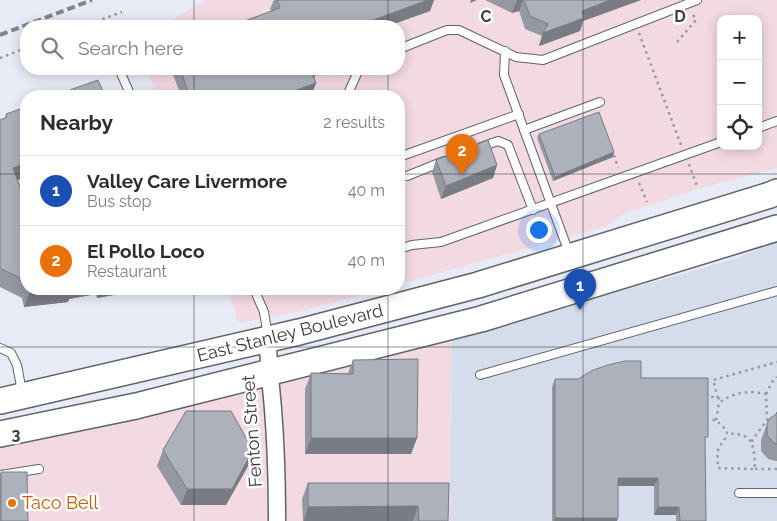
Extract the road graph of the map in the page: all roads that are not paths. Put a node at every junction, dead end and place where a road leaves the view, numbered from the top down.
1 (698, 0) edge
2 (405, 47) edge
3 (505, 51) junction
4 (122, 75) edge
5 (356, 75) edge
6 (128, 90) edge
7 (350, 90) edge
8 (600, 102) dead end
9 (519, 114) junction
10 (777, 121) edge
11 (762, 127) edge
12 (524, 130) junction
13 (717, 143) edge
14 (471, 150) edge
15 (405, 155) edge
16 (453, 157) edge
17 (407, 176) dead end
18 (777, 192) edge
19 (552, 203) junction
20 (533, 210) junction
21 (777, 228) edge
22 (405, 247) edge
23 (571, 256) junction
24 (777, 291) edge
25 (257, 295) edge
26 (268, 339) junction
27 (0, 348) edge
28 (268, 373) junction
29 (480, 375) dead end
30 (11, 398) edge
31 (0, 434) edge
32 (39, 469) dead end
33 (0, 475) edge
34 (739, 493) dead end
35 (777, 493) edge
36 (277, 521) edge

1 - 3 lane
2 - 3 lane
3 - 9 lane
4 - 6 lane
5 - 7 lane
8 - 12 lane
9 - 12 lane
9 - 15 lane
10 - 11 lane
12 - 19 lane
13 - 19 lane
14 - 20 lane
16 - 17 lane
18 - 23 main road, East Stanley Boulevard
19 - 20 lane
19 - 23 lane
20 - 22 lane
21 - 28 main road, East Stanley Boulevard
23 - 26 main road, East Stanley Boulevard
24 - 29 lane
25 - 26 lane
26 - 28 street, Fenton Street
26 - 30 main road, East Stanley Boulevard
27 - 30 lane
28 - 31 main road, East Stanley Boulevard
28 - 36 street, Fenton Street
32 - 33 lane
34 - 35 lane

